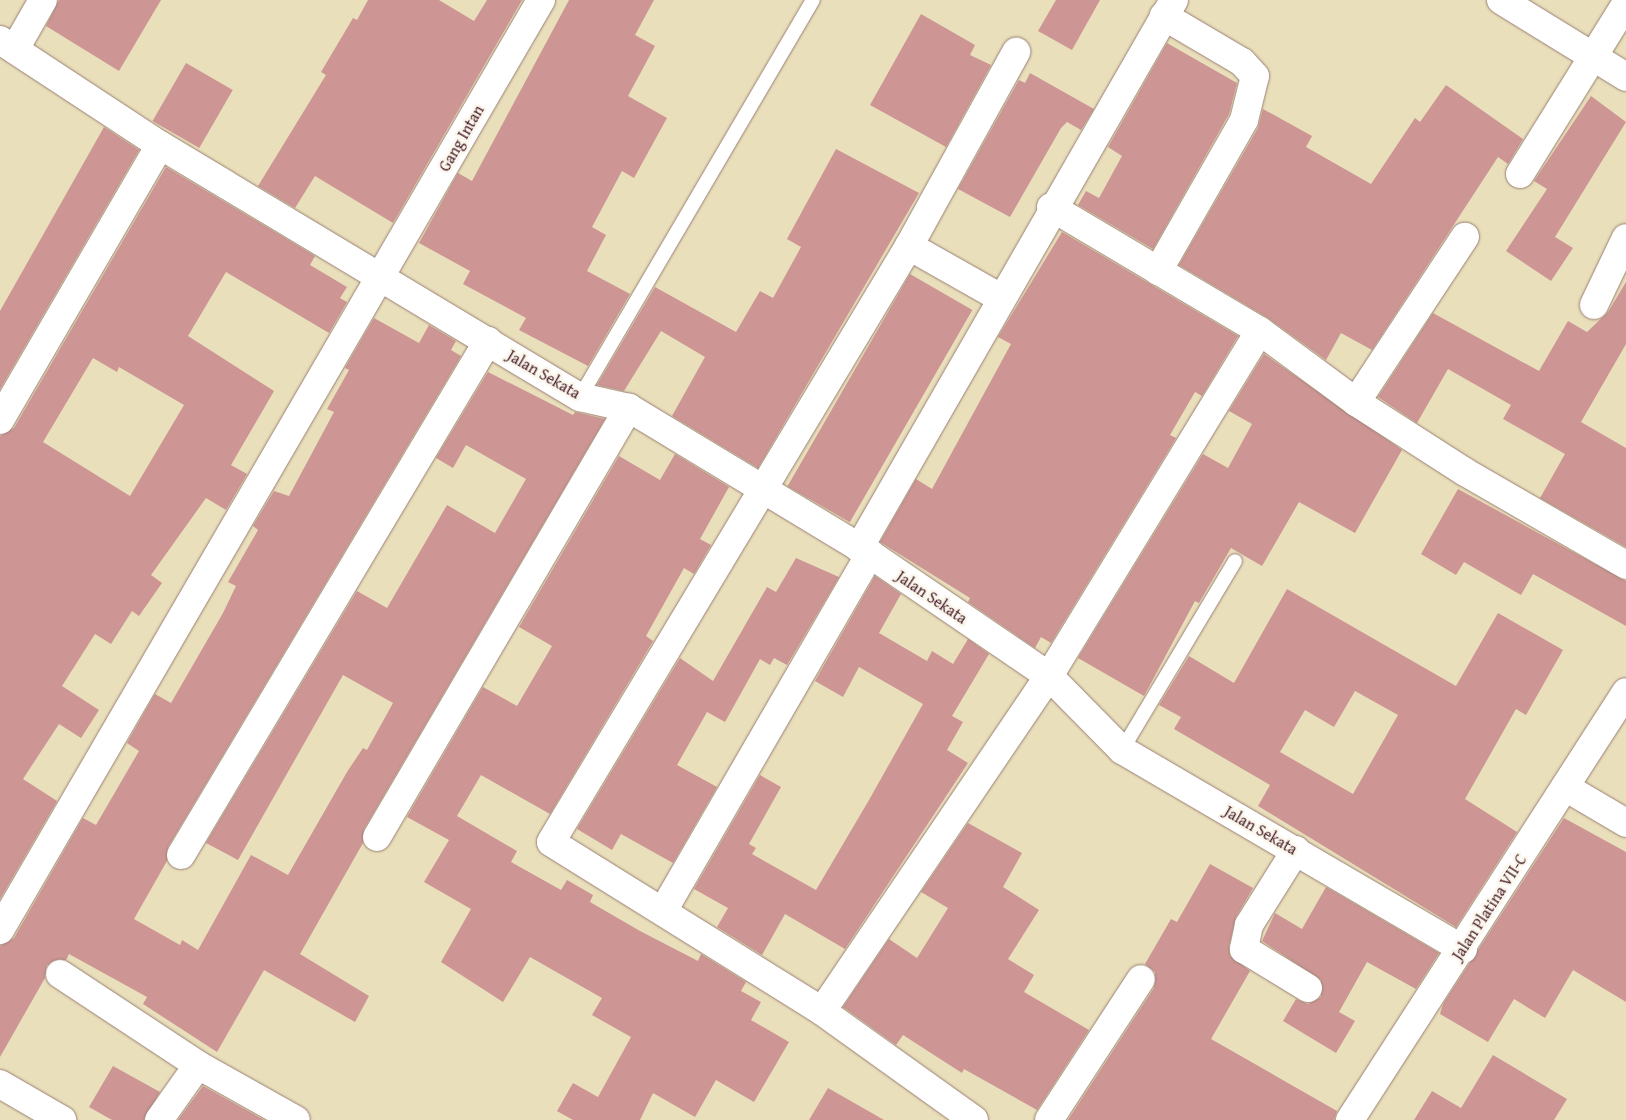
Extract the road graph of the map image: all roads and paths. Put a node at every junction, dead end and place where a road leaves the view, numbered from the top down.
1 (43, 0) edge
2 (541, 0) edge
3 (813, 0) edge
4 (1501, 0) edge
5 (1626, 4) edge
6 (1169, 8) edge
7 (8, 44) edge
8 (1016, 52) dead end
9 (1594, 56) junction
10 (1626, 77) edge
11 (160, 145) junction
12 (1520, 174) dead end
13 (1052, 207) junction
14 (1465, 237) dead end
15 (1626, 238) edge
16 (909, 246) junction
17 (1158, 271) junction
18 (382, 276) junction
19 (1001, 298) junction
20 (1594, 305) dead end
21 (1260, 331) junction
22 (488, 341) junction
23 (580, 397) junction
24 (1356, 402) junction
25 (629, 408) junction
26 (0, 420) edge
27 (764, 490) junction
28 (864, 551) junction
29 (1235, 561) dead end
30 (1626, 564) edge
31 (1049, 676) junction
32 (1626, 692) edge
33 (1122, 750) junction
34 (1566, 787) junction
35 (1626, 823) edge
36 (377, 837) dead end
37 (1296, 850) junction
38 (181, 855) dead end
39 (662, 911) junction
40 (0, 930) edge
41 (1463, 949) junction
42 (60, 974) dead end
43 (1141, 979) dead end
44 (1308, 988) dead end
45 (822, 1011) junction
46 (198, 1065) junction
47 (0, 1084) edge
48 (62, 1120) edge
49 (159, 1120) edge
50 (296, 1120) edge
51 (974, 1120) edge
52 (1049, 1120) edge
53 (1350, 1120) edge

1 - 7 street
2 - 18 street, Gang Intan
3 - 23 lane
4 - 9 street
5 - 9 street
6 - 13 street
6 - 17 street
7 - 11 street, Jalan Sekata
8 - 16 street
9 - 10 street
9 - 12 street
11 - 18 street, Jalan Sekata
11 - 26 street
13 - 17 street
13 - 19 street
14 - 24 street
15 - 20 street
16 - 19 street
16 - 27 street
17 - 21 street
18 - 22 street, Jalan Sekata
18 - 40 street, Gang Intan
19 - 28 street
21 - 24 street
21 - 31 street
22 - 23 street, Jalan Sekata
22 - 38 street
23 - 25 street, Jalan Sekata
24 - 30 street
25 - 27 street, Jalan Sekata
25 - 36 street
27 - 28 street, Jalan Sekata
27 - 39 street
28 - 31 street, Jalan Sekata
28 - 39 street
29 - 33 lane
31 - 33 street, Jalan Sekata
31 - 45 street
32 - 34 street, Jalan Platina VII-C
33 - 37 street, Jalan Sekata
34 - 35 street
34 - 41 street, Jalan Platina VII-C
37 - 41 street, Jalan Sekata
37 - 44 street
39 - 45 street
41 - 53 street, Jalan Platina VII-C
42 - 46 street
43 - 52 street
45 - 51 street
46 - 49 street
46 - 50 street
47 - 48 street

